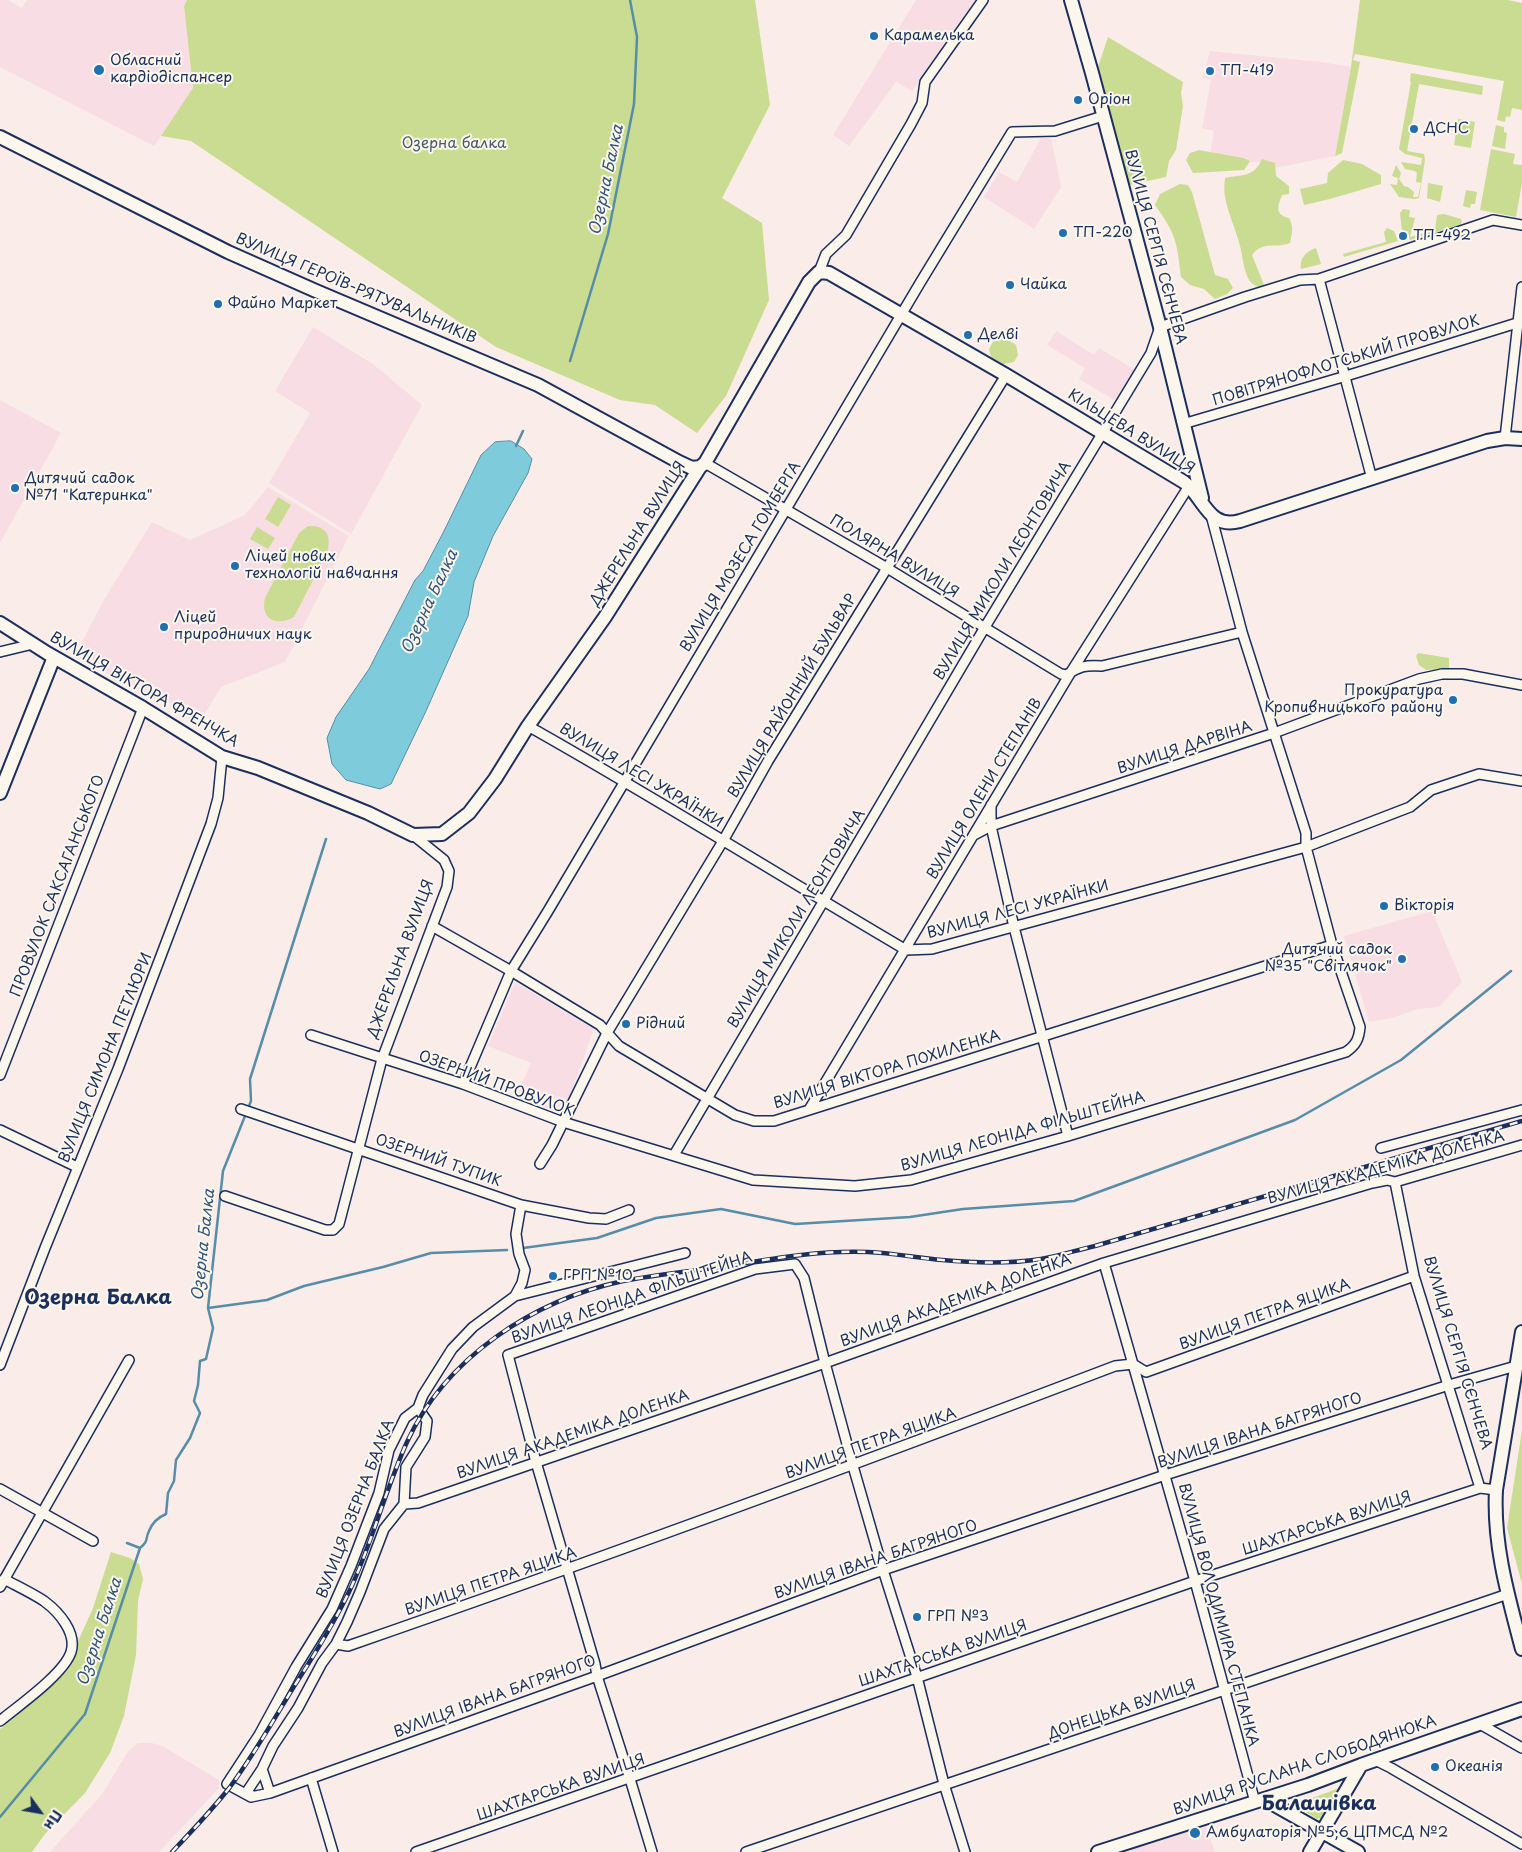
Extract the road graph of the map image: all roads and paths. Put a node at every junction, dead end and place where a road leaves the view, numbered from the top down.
1 (983, 0) edge
2 (1071, 0) edge
3 (1103, 116) junction
4 (0, 137) edge
5 (1522, 225) edge
6 (819, 272) junction
7 (1319, 279) junction
8 (1522, 287) edge
9 (902, 314) junction
10 (1517, 323) junction
11 (1160, 327) junction
12 (1006, 375) junction
13 (1346, 376) junction
14 (1183, 424) junction
15 (1102, 432) junction
16 (1505, 438) junction
17 (1522, 439) edge
18 (702, 465) junction
19 (1372, 479) junction
20 (1189, 486) junction
21 (1204, 503) junction
22 (786, 509) junction
23 (1211, 515) junction
24 (887, 568) junction
25 (0, 623) edge
26 (985, 627) junction
27 (1242, 632) junction
28 (33, 644) junction
29 (0, 652) edge
30 (54, 657) junction
31 (1071, 672) junction
32 (1522, 685) edge
33 (143, 708) junction
34 (528, 726) junction
35 (1274, 733) junction
36 (222, 757) junction
37 (3, 774) edge
38 (624, 780) junction
39 (1522, 781) edge
40 (0, 793) edge
41 (991, 805) junction
42 (991, 826) junction
43 (413, 835) junction
44 (973, 835) junction
45 (723, 841) junction
46 (1306, 847) junction
47 (823, 901) junction
48 (432, 926) junction
49 (1014, 927) junction
50 (1332, 945) junction
51 (906, 950) junction
52 (511, 971) junction
53 (607, 1033) junction
54 (311, 1035) dead end
55 (1042, 1036) junction
56 (382, 1059) junction
57 (0, 1075) edge
58 (464, 1084) junction
59 (707, 1098) junction
60 (810, 1108) junction
61 (241, 1109) dead end
62 (1522, 1110) edge
63 (563, 1122) junction
64 (0, 1130) edge
65 (1068, 1136) junction
66 (1522, 1145) edge
67 (360, 1148) junction
68 (1381, 1148) dead end
69 (674, 1155) junction
70 (540, 1164) dead end
71 (77, 1167) junction
72 (1396, 1182) junction
73 (225, 1196) dead end
74 (521, 1205) junction
75 (629, 1210) dead end
76 (685, 1253) dead end
77 (1104, 1263) junction
78 (1414, 1276) junction
79 (515, 1296) junction
80 (1522, 1332) edge
81 (129, 1360) dead end
82 (825, 1363) junction
83 (1133, 1364) junction
84 (0, 1365) edge
85 (1516, 1366) junction
86 (1449, 1385) junction
87 (418, 1408) junction
88 (536, 1462) junction
89 (853, 1466) junction
90 (1165, 1476) junction
91 (1480, 1488) junction
92 (0, 1489) edge
93 (1496, 1490) junction
94 (404, 1504) junction
95 (41, 1513) junction
96 (93, 1541) dead end
97 (567, 1570) junction
98 (883, 1570) junction
99 (1195, 1581) junction
100 (2, 1583) edge
101 (1508, 1594) junction
102 (336, 1644) junction
103 (1522, 1649) edge
104 (596, 1676) junction
105 (917, 1677) junction
106 (1224, 1690) junction
107 (1522, 1709) edge
108 (0, 1721) edge
109 (1480, 1724) junction
110 (1522, 1748) edge
111 (1375, 1760) junction
112 (1361, 1765) junction
113 (262, 1769) junction
114 (311, 1778) junction
115 (630, 1779) junction
116 (944, 1784) junction
117 (270, 1793) junction
118 (251, 1797) junction
119 (1260, 1800) junction
120 (1321, 1832) junction
121 (1522, 1844) edge
122 (333, 1852) edge
123 (416, 1852) edge
124 (652, 1852) edge
125 (746, 1852) edge
126 (965, 1852) edge
127 (1098, 1852) edge
128 (1310, 1852) edge
129 (1358, 1852) edge

1 - 6 street, ДЖЕРЕЛЬНА ВУЛИЦЯ
2 - 3 main road, ВУЛИЦЯ СЕРГІЯ СЄНЧЕВА
3 - 9 street, ВУЛИЦЯ МОЗЕСА ГОМБЕРГА
3 - 11 main road, ВУЛИЦЯ СЕРГІЯ СЄНЧЕВА
4 - 18 main road, ВУЛИЦЯ ГЕРОЇВ-РЯТУВАЛЬНИКІВ
5 - 7 street
6 - 9 main road, КІЛЬЦЕВА ВУЛИЦЯ
6 - 18 main road, ДЖЕРЕЛЬНА ВУЛИЦЯ
7 - 11 street
7 - 13 street
8 - 10 street
9 - 12 main road, КІЛЬЦЕВА ВУЛИЦЯ
9 - 22 street, ВУЛИЦЯ МОЗЕСА ГОМБЕРГА
10 - 13 street, ПОВІТРЯНОФЛОТСЬКИЙ ПРОВУЛОК
10 - 16 street
11 - 14 main road, ВУЛИЦЯ СЕРГІЯ СЄНЧЕВА
11 - 15 street, ВУЛИЦЯ МИКОЛИ ЛЕОНТОВИЧА
12 - 15 main road, КІЛЬЦЕВА ВУЛИЦЯ
12 - 24 street, ВУЛИЦЯ РАЙОННИЙ БУЛЬВАР
13 - 14 street, ПОВІТРЯНОФЛОТСЬКИЙ ПРОВУЛОК
13 - 19 street
14 - 21 main road, ВУЛИЦЯ СЕРГІЯ СЄНЧЕВА
15 - 20 main road, КІЛЬЦЕВА ВУЛИЦЯ
15 - 26 street, ВУЛИЦЯ МИКОЛИ ЛЕОНТОВИЧА
16 - 17 main road
16 - 19 main road
18 - 22 street, ПОЛЯРНА ВУЛИЦЯ
18 - 34 main road, ДЖЕРЕЛЬНА ВУЛИЦЯ
19 - 23 main road
20 - 21 main road, КІЛЬЦЕВА ВУЛИЦЯ
20 - 31 street, ВУЛИЦЯ ОЛЕНИ СТЕПАНІВ
21 - 23 main road, КІЛЬЦЕВА ВУЛИЦЯ
22 - 24 street, ПОЛЯРНА ВУЛИЦЯ
22 - 38 street, ВУЛИЦЯ МОЗЕСА ГОМБЕРГА
23 - 27 street
24 - 26 street, ПОЛЯРНА ВУЛИЦЯ
24 - 45 street, ВУЛИЦЯ РАЙОННИЙ БУЛЬВАР
25 - 28 main road, ВУЛИЦЯ ВІКТОРА ФРЕНЧКА
26 - 31 street, ПОЛЯРНА ВУЛИЦЯ
26 - 47 street, ВУЛИЦЯ МИКОЛИ ЛЕОНТОВИЧА
27 - 31 street, ПОЛЯРНА ВУЛИЦЯ
27 - 35 street
28 - 29 street
28 - 30 main road, ВУЛИЦЯ ВІКТОРА ФРЕНЧКА
30 - 33 main road, ВУЛИЦЯ ВІКТОРА ФРЕНЧКА
30 - 37 main road
31 - 41 street, ВУЛИЦЯ ОЛЕНИ СТЕПАНІВ
32 - 35 street, ВУЛИЦЯ ДАРВІНА
33 - 36 main road, ВУЛИЦЯ ВІКТОРА ФРЕНЧКА
33 - 57 street, ПРОВУЛОК САКСАГАНСЬКОГО
34 - 38 street, ВУЛИЦЯ ЛЕСІ УКРАЇНКИ
34 - 43 main road, ДЖЕРЕЛЬНА ВУЛИЦЯ
35 - 42 street, ВУЛИЦЯ ДАРВІНА
35 - 46 street
36 - 43 main road, ВУЛИЦЯ ВІКТОРА ФРЕНЧКА
36 - 71 street, ВУЛИЦЯ СИМОНА ПЕТЛЮРИ
37 - 40 main road
38 - 45 street, ВУЛИЦЯ ЛЕСІ УКРАЇНКИ
38 - 52 street, ВУЛИЦЯ МОЗЕСА ГОМБЕРГА
39 - 46 street, ВУЛИЦЯ ЛЕСІ УКРАЇНКИ
41 - 42 street
41 - 44 street, ВУЛИЦЯ ОЛЕНИ СТЕПАНІВ
42 - 44 street, ВУЛИЦЯ ДАРВІНА
42 - 49 street
43 - 48 street, ДЖЕРЕЛЬНА ВУЛИЦЯ
44 - 51 street, ВУЛИЦЯ ОЛЕНИ СТЕПАНІВ
45 - 47 street, ВУЛИЦЯ ЛЕСІ УКРАЇНКИ
45 - 53 street, ВУЛИЦЯ РАЙОННИЙ БУЛЬВАР
46 - 49 street, ВУЛИЦЯ ЛЕСІ УКРАЇНКИ
46 - 50 street
47 - 51 street, ВУЛИЦЯ ЛЕСІ УКРАЇНКИ
47 - 59 street, ВУЛИЦЯ МИКОЛИ ЛЕОНТОВИЧА
48 - 52 street, ВУЛИЦЯ ВІКТОРА ПОХИЛЕНКА
48 - 56 street, ДЖЕРЕЛЬНА ВУЛИЦЯ
49 - 51 street, ВУЛИЦЯ ЛЕСІ УКРАЇНКИ
49 - 55 street
50 - 55 street, ВУЛИЦЯ ВІКТОРА ПОХИЛЕНКА
50 - 65 street, ВУЛИЦЯ ЛЕОНІДА ФІЛЬШТЕЙНА
51 - 60 street, ВУЛИЦЯ ОЛЕНИ СТЕПАНІВ
52 - 53 street, ВУЛИЦЯ ВІКТОРА ПОХИЛЕНКА
52 - 58 street, ВУЛИЦЯ МОЗЕСА ГОМБЕРГА
53 - 59 street, ВУЛИЦЯ ВІКТОРА ПОХИЛЕНКА
53 - 63 street
54 - 56 street, ОЗЕРНИЙ ПРОВУЛОК
55 - 60 street, ВУЛИЦЯ ВІКТОРА ПОХИЛЕНКА
55 - 65 street
56 - 58 street, ОЗЕРНИЙ ПРОВУЛОК
56 - 67 street, ДЖЕРЕЛЬНА ВУЛИЦЯ
58 - 63 street, ОЗЕРНИЙ ПРОВУЛОК
59 - 60 street, ВУЛИЦЯ ВІКТОРА ПОХИЛЕНКА
59 - 69 street, ВУЛИЦЯ МИКОЛИ ЛЕОНТОВИЧА
61 - 67 street, ОЗЕРНИЙ ТУПИК
62 - 68 street
63 - 69 street, ОЗЕРНИЙ ПРОВУЛОК
63 - 70 street
64 - 71 street
65 - 69 street, ВУЛИЦЯ ЛЕОНІДА ФІЛЬШТЕЙНА
66 - 72 street, ВУЛИЦЯ АКАДЕМІКА ДОЛЕНКА
67 - 73 street, ДЖЕРЕЛЬНА ВУЛИЦЯ
67 - 74 street, ОЗЕРНИЙ ТУПИК
71 - 84 street, ВУЛИЦЯ СИМОНА ПЕТЛЮРИ
72 - 77 street, ВУЛИЦЯ АКАДЕМІКА ДОЛЕНКА
72 - 78 street, ВУЛИЦЯ СЕРГІЯ СЄНЧЕВА
74 - 75 street, ОЗЕРНИЙ ТУПИК
74 - 79 street
76 - 79 street, ВУЛИЦЯ ЛЕОНІДА ФІЛЬШТЕЙНА
77 - 82 street, ВУЛИЦЯ АКАДЕМІКА ДОЛЕНКА
77 - 83 street, ВУЛИЦЯ ВОЛОДИМИРА СТЕПАНКА
78 - 83 street, ВУЛИЦЯ ПЕТРА ЯЦИКА
78 - 86 street, ВУЛИЦЯ СЕРГІЯ СЄНЧЕВА
79 - 87 street, ВУЛИЦЯ ОЗЕРНА БАЛКА
80 - 85 main road
81 - 95 street
82 - 88 street, ВУЛИЦЯ АКАДЕМІКА ДОЛЕНКА
82 - 88 street, ВУЛИЦЯ ЛЕОНІДА ФІЛЬШТЕЙНА
82 - 89 street
83 - 89 street, ВУЛИЦЯ ПЕТРА ЯЦИКА
83 - 90 street, ВУЛИЦЯ ВОЛОДИМИРА СТЕПАНКА
85 - 86 street, ВУЛИЦЯ ІВАНА БАГРЯНОГО
85 - 93 main road
86 - 90 street, ВУЛИЦЯ ІВАНА БАГРЯНОГО
86 - 91 street, ВУЛИЦЯ СЕРГІЯ СЄНЧЕВА
87 - 94 street
87 - 118 street, ВУЛИЦЯ ОЗЕРНА БАЛКА
88 - 94 street, ВУЛИЦЯ АКАДЕМІКА ДОЛЕНКА
88 - 97 street
89 - 97 street, ВУЛИЦЯ ПЕТРА ЯЦИКА
89 - 98 street
90 - 98 street, ВУЛИЦЯ ІВАНА БАГРЯНОГО
90 - 99 street, ВУЛИЦЯ ВОЛОДИМИРА СТЕПАНКА
91 - 93 street
91 - 99 street, ШАХТАРСЬКА ВУЛИЦЯ
92 - 95 street
93 - 101 main road
94 - 102 street
95 - 96 street
95 - 100 street
97 - 102 street, ВУЛИЦЯ ПЕТРА ЯЦИКА
97 - 104 street
98 - 104 street, ВУЛИЦЯ ІВАНА БАГРЯНОГО
98 - 105 street
99 - 105 street, ШАХТАРСЬКА ВУЛИЦЯ
99 - 106 street, ВУЛИЦЯ ВОЛОДИМИРА СТЕПАНКА
100 - 108 street
101 - 103 main road
101 - 106 street, ДОНЕЦЬКА ВУЛИЦЯ
102 - 113 street
104 - 114 street, ВУЛИЦЯ ІВАНА БАГРЯНОГО
104 - 115 street
105 - 115 street, ШАХТАРСЬКА ВУЛИЦЯ
105 - 116 street
106 - 116 street, ДОНЕЦЬКА ВУЛИЦЯ
106 - 119 street, ВУЛИЦЯ ВОЛОДИМИРА СТЕПАНКА
107 - 109 main road, ВУЛИЦЯ РУСЛАНА СЛОБОДЯНЮКА
109 - 110 street
109 - 111 main road, ВУЛИЦЯ РУСЛАНА СЛОБОДЯНЮКА
111 - 112 main road, ВУЛИЦЯ РУСЛАНА СЛОБОДЯНЮКА
111 - 121 street
112 - 119 main road, ВУЛИЦЯ РУСЛАНА СЛОБОДЯНЮКА
112 - 120 main road
113 - 117 street
113 - 118 street
114 - 117 street, ВУЛИЦЯ ІВАНА БАГРЯНОГО
114 - 122 street
115 - 123 street, ШАХТАРСЬКА ВУЛИЦЯ
115 - 124 street
116 - 125 street, ДОНЕЦЬКА ВУЛИЦЯ
116 - 126 street
117 - 118 street, ВУЛИЦЯ ІВАНА БАГРЯНОГО
119 - 120 main road
119 - 127 main road, ВУЛИЦЯ РУСЛАНА СЛОБОДЯНЮКА
120 - 128 main road
120 - 129 main road

